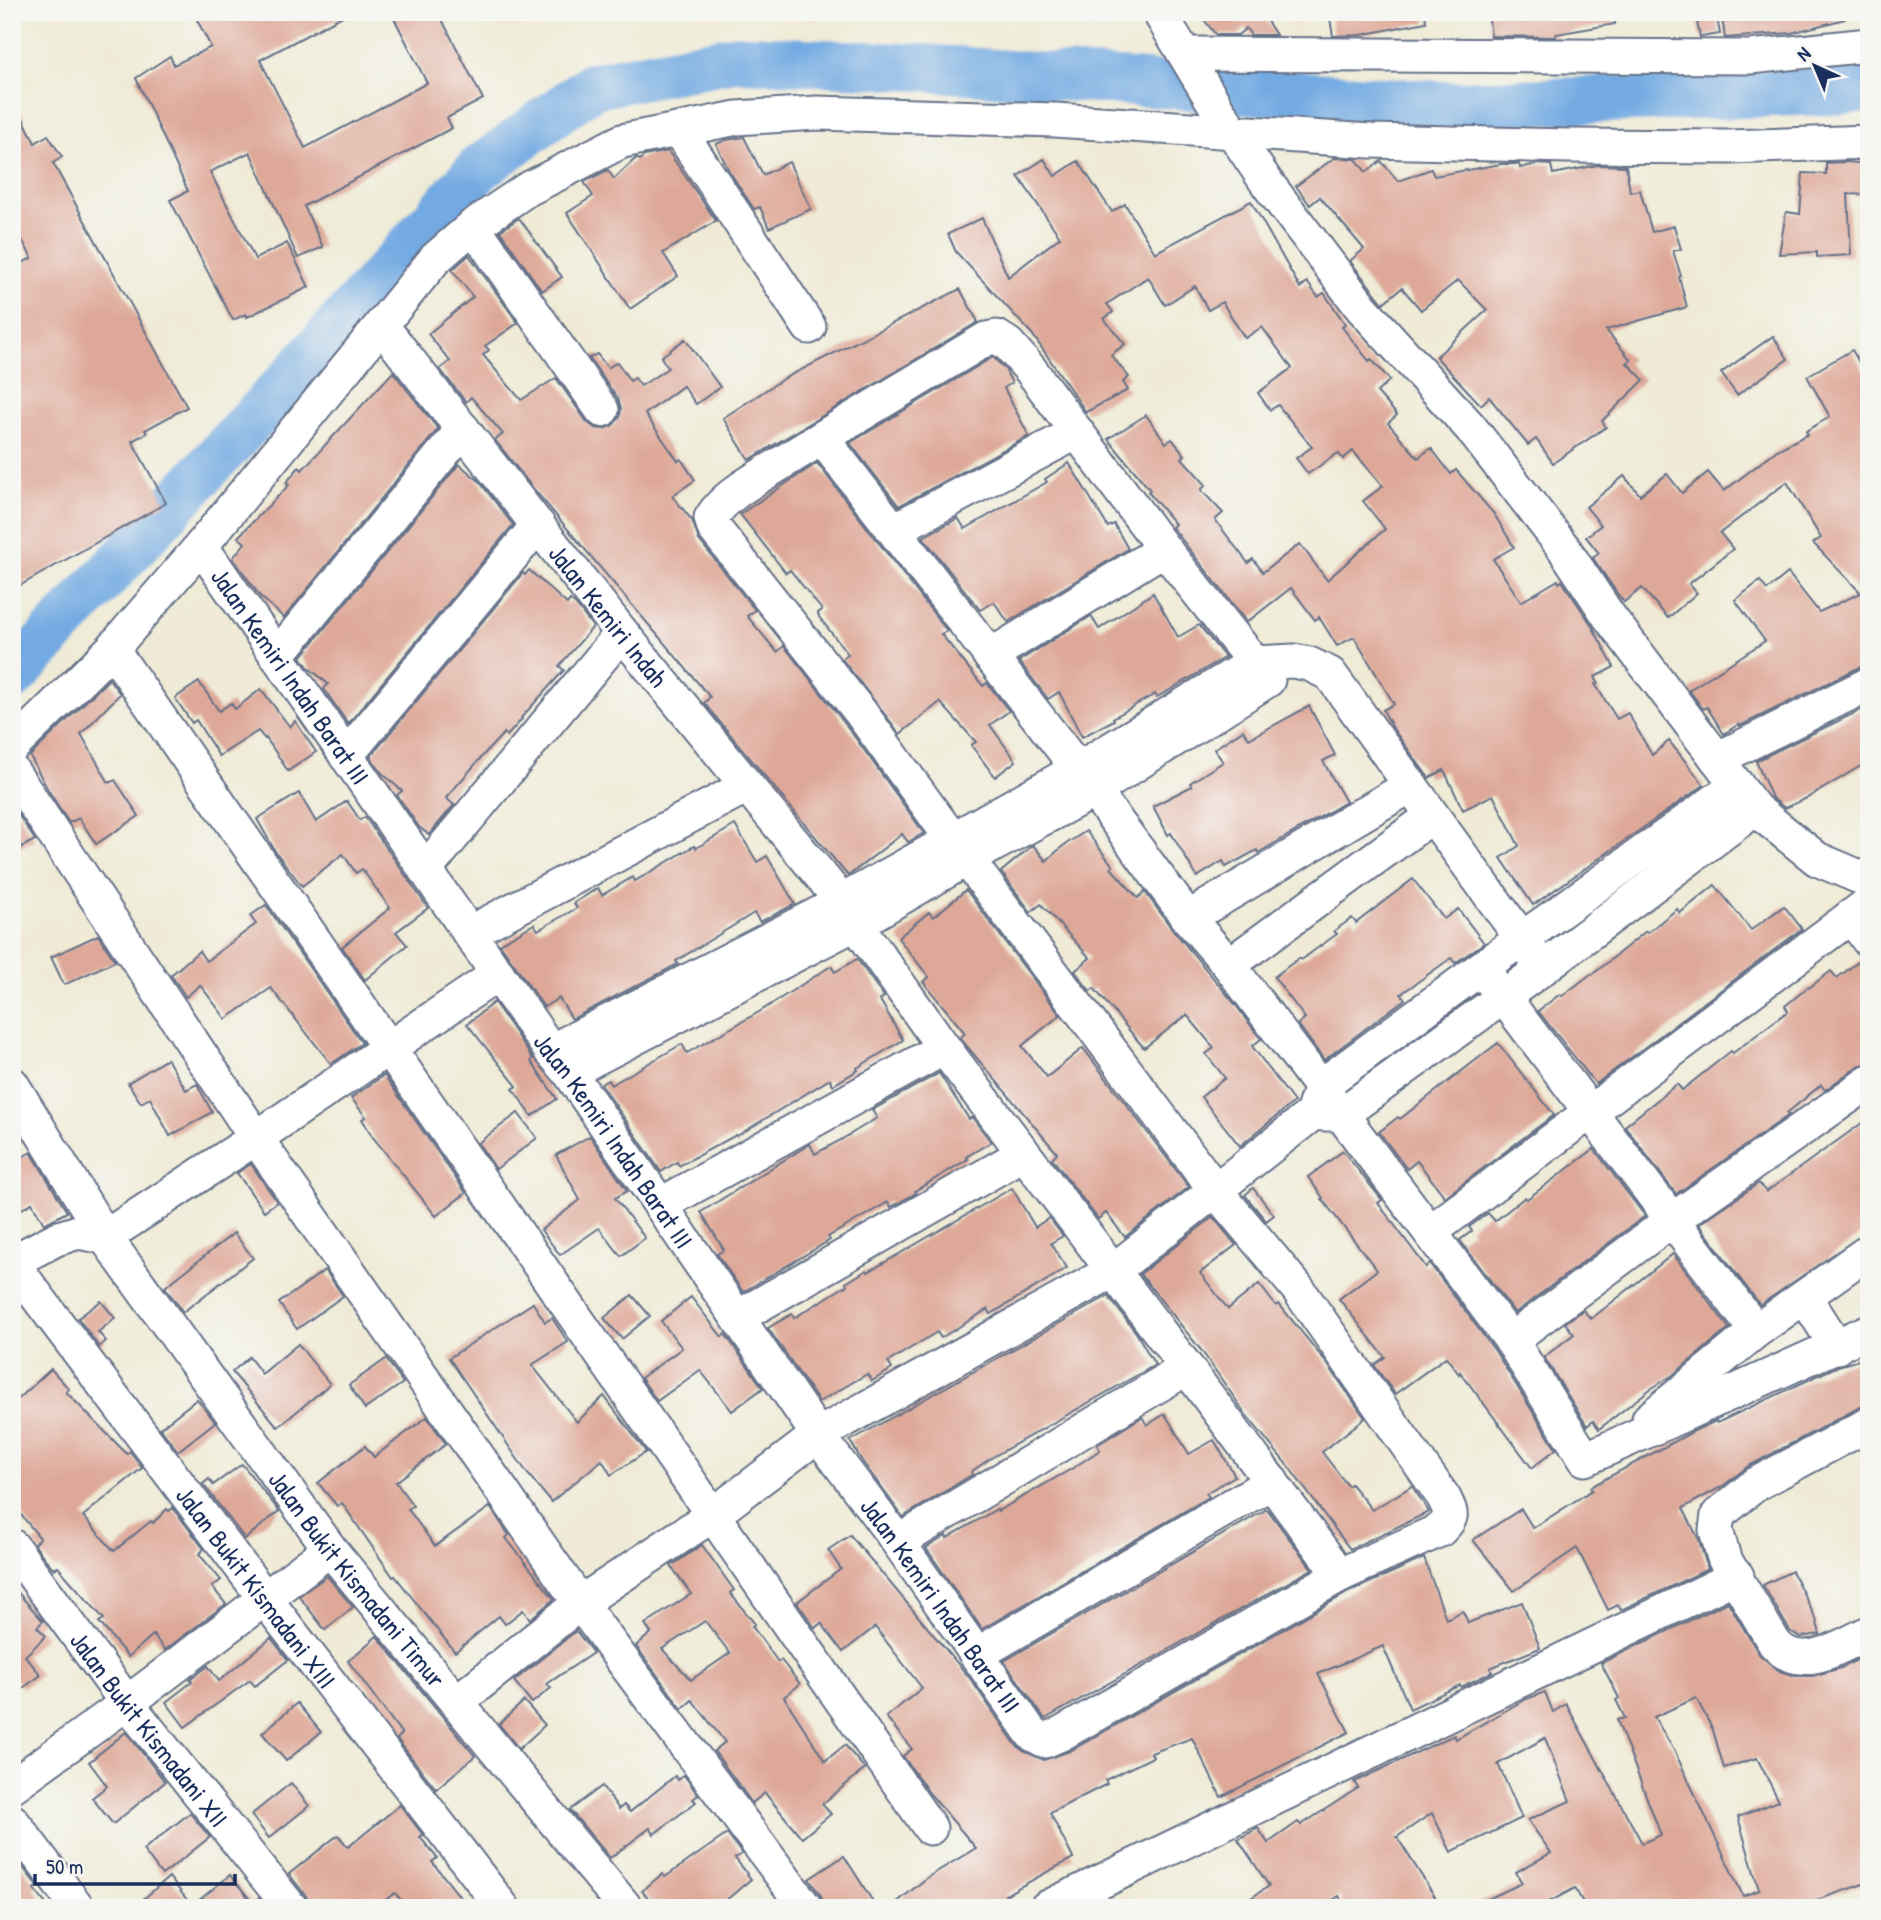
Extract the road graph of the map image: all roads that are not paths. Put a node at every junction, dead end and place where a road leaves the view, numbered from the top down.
1 (1159, 12) edge
2 (1869, 46) edge
3 (1189, 59) junction
4 (1225, 120) junction
5 (678, 130) junction
6 (1869, 142) edge
7 (473, 226) junction
8 (381, 325) junction
9 (809, 327) dead end
10 (602, 410) dead end
11 (463, 429) junction
12 (1077, 432) junction
13 (822, 438) junction
14 (538, 526) junction
15 (894, 530) junction
16 (201, 547) junction
17 (1164, 549) junction
18 (622, 633) junction
19 (111, 649) junction
20 (277, 656) junction
21 (990, 656) junction
22 (1261, 671) junction
23 (1869, 684) edge
24 (12, 747) edge
25 (346, 756) junction
26 (12, 771) edge
27 (1086, 780) junction
28 (1736, 784) junction
29 (747, 786) junction
30 (1403, 791) junction
31 (1420, 825) junction
32 (959, 849) junction
33 (425, 870) junction
34 (1869, 881) edge
35 (847, 913) junction
36 (1188, 918) junction
37 (1863, 920) edge
38 (469, 933) junction
39 (1503, 953) junction
40 (1229, 965) junction
41 (498, 974) junction
42 (1524, 982) junction
43 (944, 1048) junction
44 (388, 1049) junction
45 (560, 1062) junction
46 (1869, 1082) edge
47 (12, 1084) edge
48 (1325, 1105) junction
49 (1589, 1110) junction
50 (256, 1139) junction
51 (1023, 1154) junction
52 (1216, 1191) junction
53 (660, 1205) junction
54 (1672, 1220) junction
55 (1430, 1232) junction
56 (105, 1237) junction
57 (1869, 1251) edge
58 (12, 1263) edge
59 (1114, 1270) junction
60 (1805, 1297) junction
61 (738, 1317) junction
62 (1756, 1331) junction
63 (1869, 1331) edge
64 (1511, 1340) junction
65 (1837, 1347) junction
66 (1187, 1368) junction
67 (1869, 1424) edge
68 (818, 1435) junction
69 (1617, 1445) junction
70 (1272, 1482) junction
71 (713, 1514) junction
72 (898, 1542) junction
73 (12, 1546) edge
74 (330, 1549) junction
75 (1340, 1575) junction
76 (1737, 1576) junction
77 (266, 1600) junction
78 (580, 1603) junction
79 (1869, 1633) edge
80 (976, 1656) junction
81 (457, 1702) junction
82 (127, 1703) junction
83 (12, 1786) edge
84 (12, 1821) edge
85 (930, 1828) dead end
86 (78, 1908) edge
87 (292, 1908) edge
88 (503, 1908) edge
89 (626, 1908) edge
90 (805, 1908) edge
91 (1046, 1908) edge

1 - 3 street
2 - 3 street
3 - 4 street
4 - 5 street
4 - 6 street
4 - 28 street
5 - 7 street
5 - 9 street
7 - 8 street
7 - 10 street
8 - 11 street, Jalan Kemiri Indah
8 - 16 street
11 - 14 street, Jalan Kemiri Indah
11 - 20 street
12 - 13 street
12 - 15 street
12 - 17 street
13 - 15 street
13 - 32 street
14 - 18 street, Jalan Kemiri Indah
14 - 25 street
15 - 21 street
16 - 19 street
16 - 20 street, Jalan Kemiri Indah Barat III
17 - 21 street
17 - 22 street
18 - 29 street, Jalan Kemiri Indah
18 - 33 street
19 - 24 street
19 - 44 street
20 - 25 street, Jalan Kemiri Indah Barat III
21 - 27 street
22 - 27 street
22 - 30 street
23 - 28 street
25 - 33 street, Jalan Kemiri Indah Barat III
26 - 50 street
27 - 32 street
27 - 36 street
28 - 34 street
28 - 39 street
28 - 42 street
29 - 35 street, Jalan Kemiri Indah
29 - 38 street
30 - 31 street
30 - 36 street
30 - 39 street
31 - 39 street
31 - 40 street
32 - 35 street
32 - 52 street
33 - 38 street, Jalan Kemiri Indah Barat III
35 - 43 street, Jalan Kemiri Indah
35 - 45 street
36 - 40 street
37 - 49 street
38 - 41 street, Jalan Kemiri Indah Barat III
39 - 42 street
39 - 42 street
39 - 48 street
40 - 48 street
41 - 44 street
41 - 45 street, Jalan Kemiri Indah Barat III
42 - 48 street
42 - 49 street
43 - 51 street, Jalan Kemiri Indah
43 - 53 street
44 - 50 street
44 - 71 street
45 - 53 street, Jalan Kemiri Indah Barat III
46 - 54 street
47 - 56 street, Jalan Bukit Kismadani Timur
48 - 52 street
48 - 55 street
49 - 54 street
49 - 55 street
50 - 56 street
50 - 78 street
51 - 59 street, Jalan Kemiri Indah
51 - 61 street
52 - 59 street
52 - 75 street
53 - 61 street, Jalan Kemiri Indah Barat III
54 - 62 street
54 - 64 street
55 - 64 street
56 - 58 street
56 - 74 street, Jalan Bukit Kismadani Timur
57 - 60 street
58 - 77 street, Jalan Bukit Kismadani XIII
59 - 66 street, Jalan Kemiri Indah
59 - 68 street
60 - 62 street
60 - 65 street
61 - 68 street, Jalan Kemiri Indah Barat III
62 - 69 street
63 - 65 street
64 - 69 street
65 - 69 street
66 - 70 street, Jalan Kemiri Indah
66 - 72 street
67 - 76 street
68 - 71 street
68 - 72 street, Jalan Kemiri Indah Barat III
70 - 75 street, Jalan Kemiri Indah
70 - 80 street
71 - 78 street
71 - 85 street
72 - 80 street, Jalan Kemiri Indah Barat III
73 - 82 street, Jalan Bukit Kismadani XII
74 - 77 street
74 - 81 street, Jalan Bukit Kismadani Timur
75 - 80 street, Jalan Kemiri Indah Barat III
76 - 79 street
76 - 91 street
77 - 82 street
77 - 88 street, Jalan Bukit Kismadani XIII
78 - 81 street
78 - 90 street
81 - 89 street, Jalan Bukit Kismadani Timur
82 - 83 street
82 - 87 street, Jalan Bukit Kismadani XII
84 - 86 street

